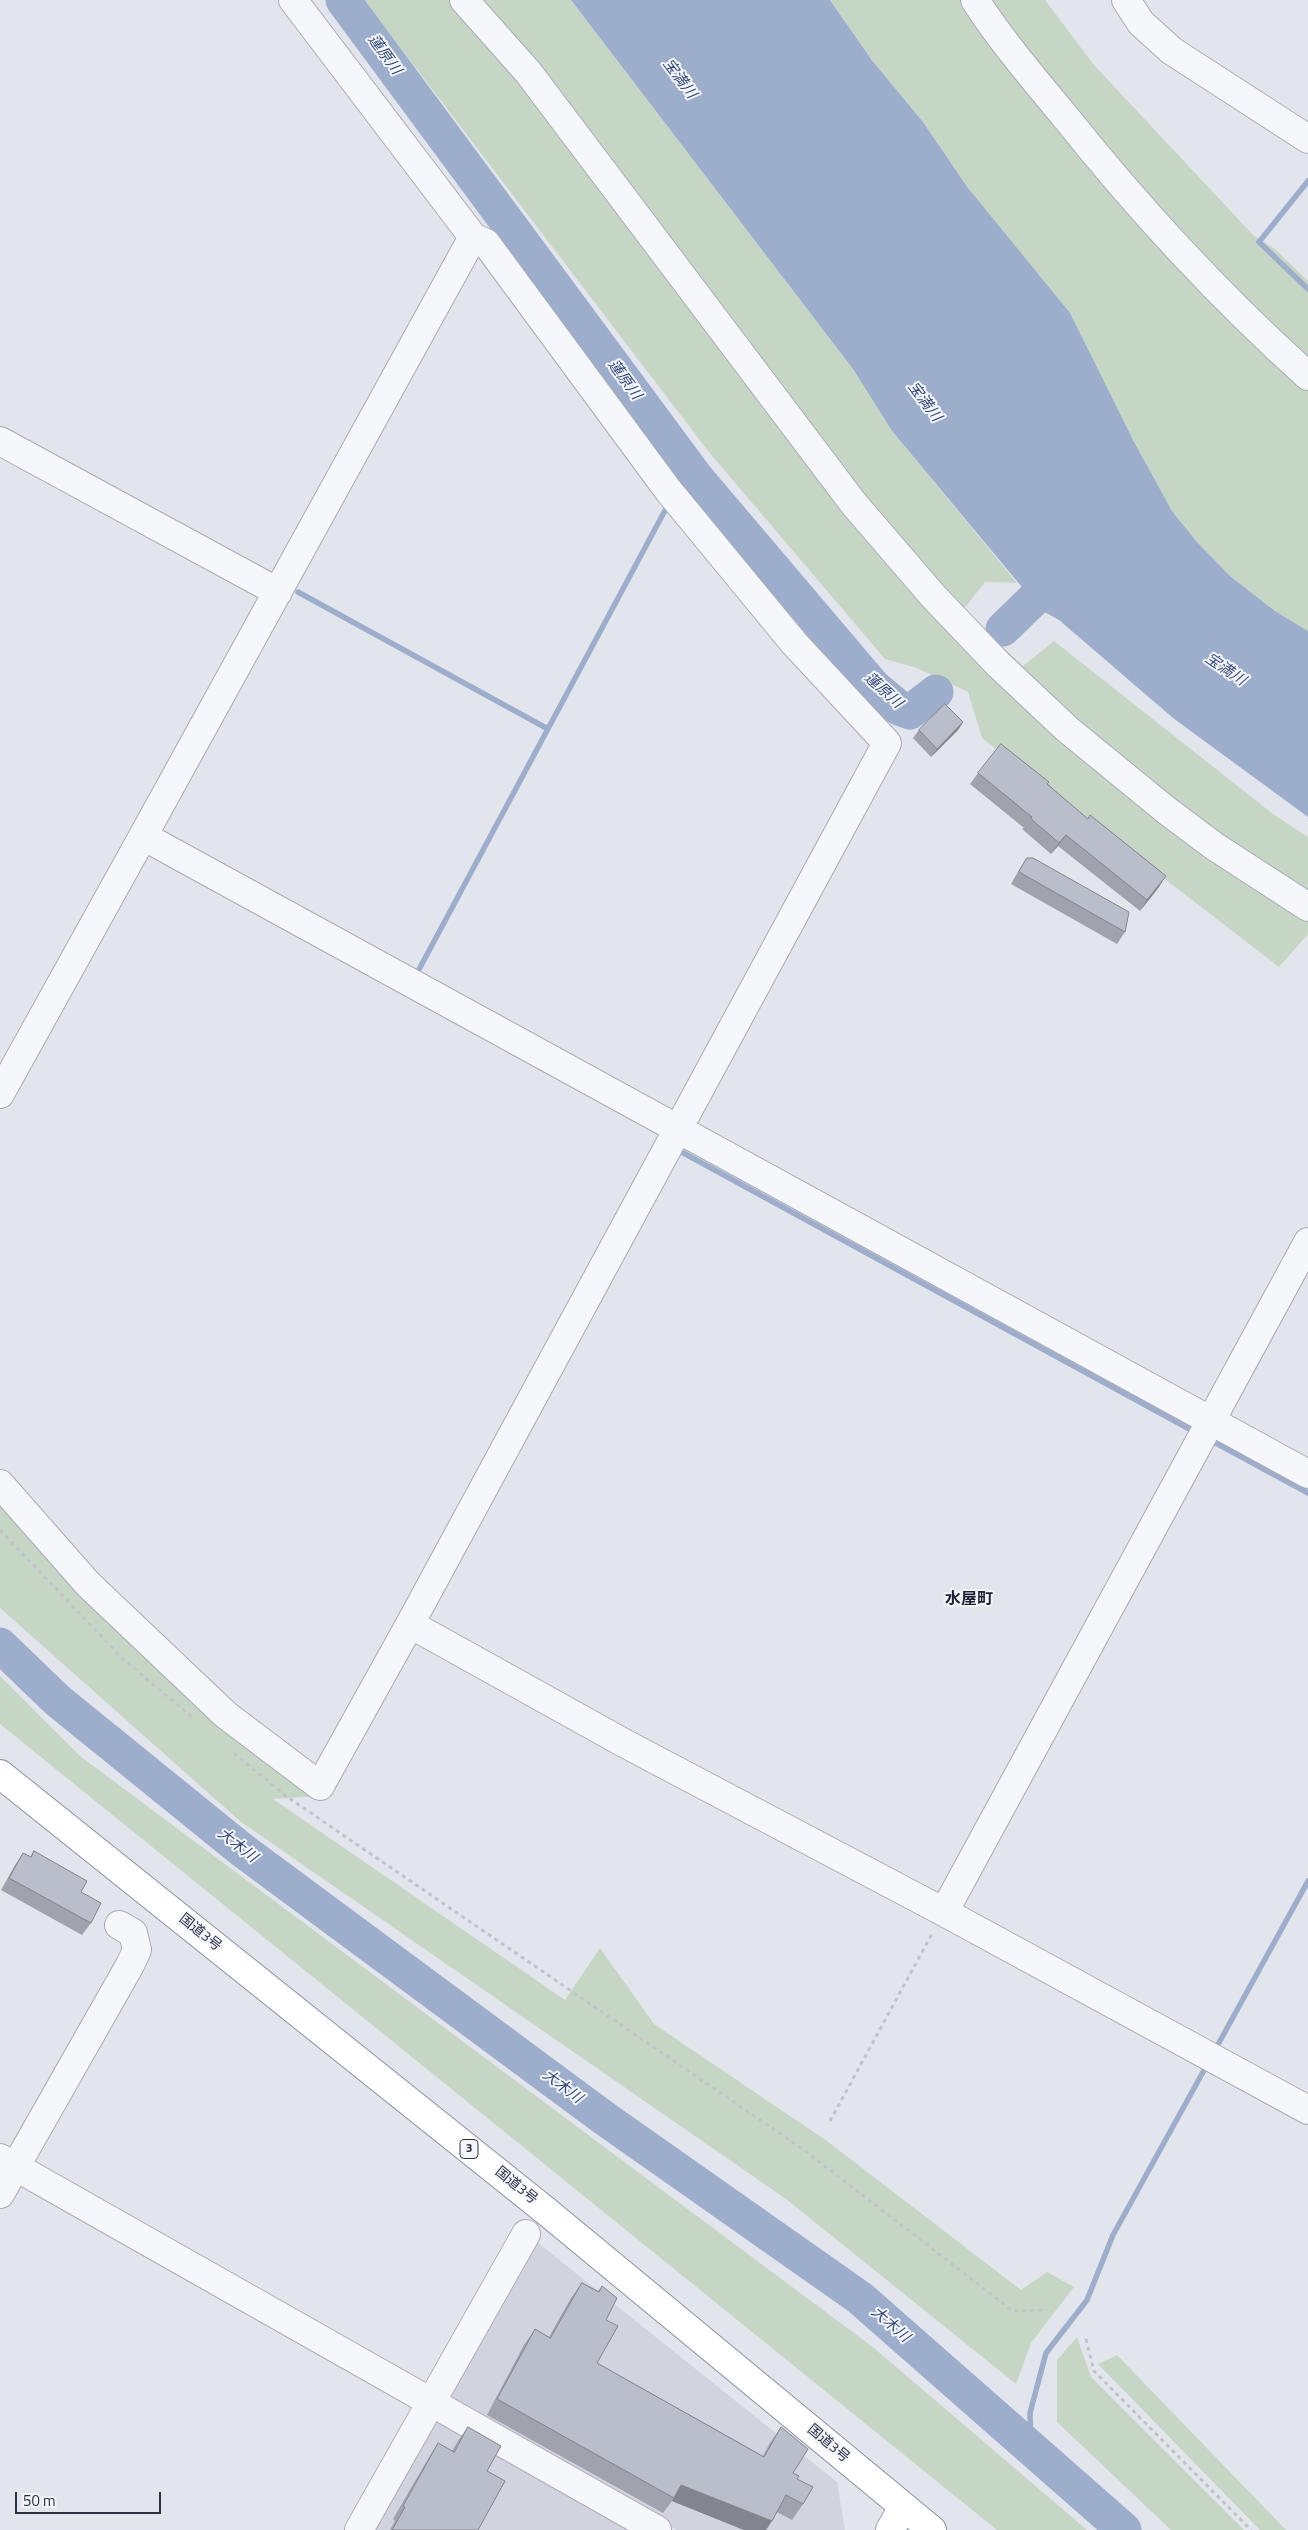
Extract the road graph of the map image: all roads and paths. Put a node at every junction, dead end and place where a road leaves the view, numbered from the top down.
1 (293, 0) edge
2 (976, 0) edge
3 (1126, 0) edge
4 (469, 2) edge
5 (1308, 139) edge
6 (473, 237) junction
7 (1308, 376) edge
8 (0, 441) edge
9 (278, 592) junction
10 (143, 836) junction
11 (1308, 907) edge
12 (0, 1094) edge
13 (677, 1129) junction
14 (1308, 1242) edge
15 (1210, 1420) junction
16 (1308, 1474) edge
17 (0, 1484) edge
18 (0, 1530) edge
19 (410, 1624) junction
20 (197, 1721) dead end
21 (226, 1746) dead end
22 (0, 1774) edge
23 (944, 1912) junction
24 (120, 1925) dead end
25 (1308, 2110) edge
26 (830, 2121) dead end
27 (8, 2163) edge
28 (0, 2194) edge
29 (526, 2234) dead end
30 (1047, 2310) dead end
31 (1086, 2339) dead end
32 (432, 2402) junction
33 (897, 2519) edge
34 (359, 2530) edge
35 (657, 2530) edge
36 (932, 2530) edge
37 (1251, 2530) edge

1 - 6 street
2 - 7 street
3 - 5 street
4 - 11 street
6 - 9 street
6 - 13 street
8 - 9 street
9 - 10 street
10 - 12 street
10 - 13 street
13 - 15 street
13 - 19 street
14 - 15 street
15 - 16 street
15 - 23 street
17 - 19 street
18 - 20 path
19 - 23 street
21 - 30 path
22 - 33 highway, 国道3号 / 3
23 - 25 street
23 - 26 path
24 - 27 street
27 - 28 street
27 - 32 street
29 - 32 street
31 - 37 path
32 - 34 street
32 - 35 street
33 - 36 highway, 国道3号 / 3

